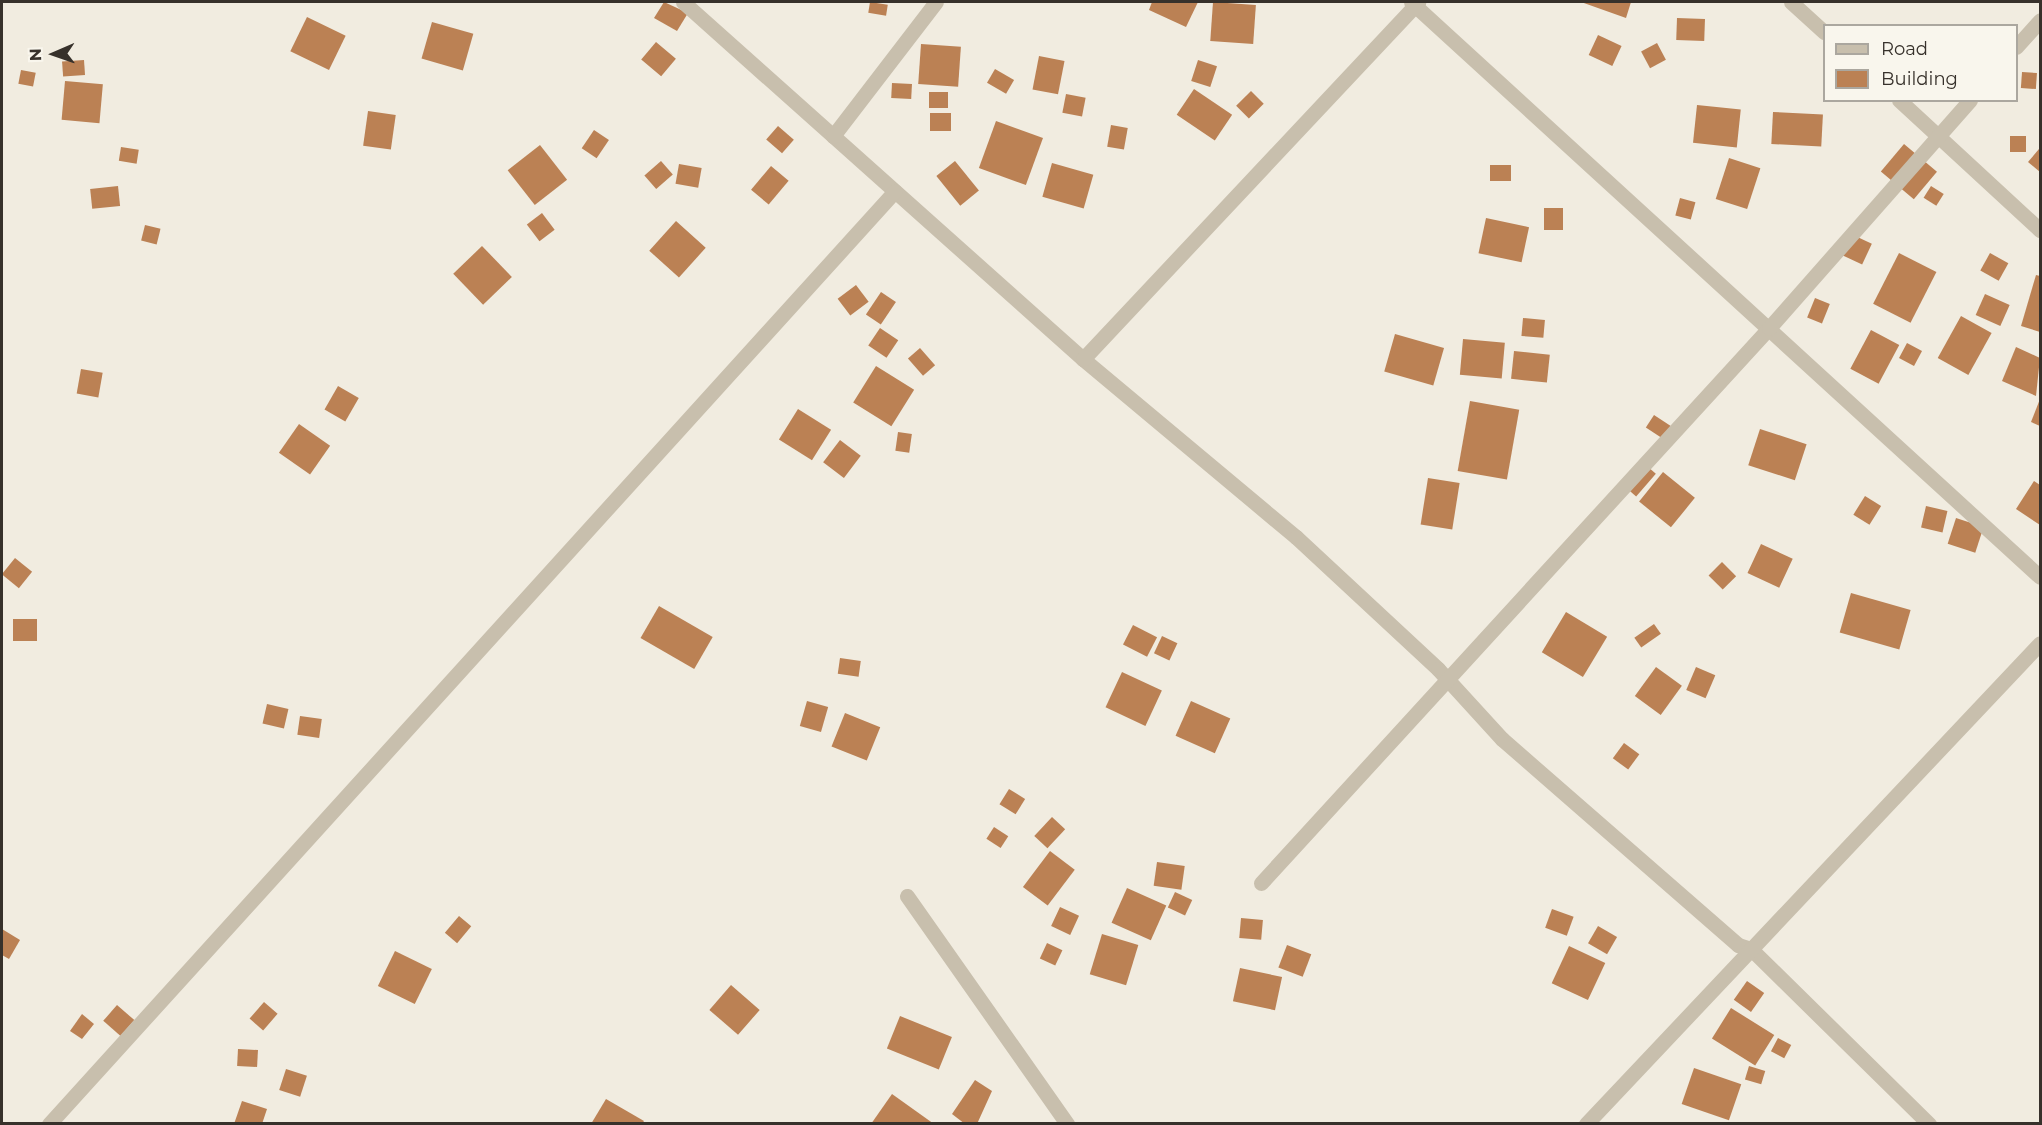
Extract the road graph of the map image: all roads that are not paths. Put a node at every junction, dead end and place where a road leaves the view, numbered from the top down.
1 (683, 2) edge
2 (936, 2) edge
3 (1791, 2) edge
4 (1415, 3) edge
5 (2040, 20) edge
6 (1823, 31) edge
7 (2018, 45) edge
8 (1901, 102) edge
9 (1968, 102) edge
10 (833, 136) junction
11 (1939, 137) junction
12 (895, 191) junction
13 (2040, 230) edge
14 (1769, 328) junction
15 (1083, 359) junction
16 (2040, 577) edge
17 (2040, 643) edge
18 (1450, 681) junction
19 (1261, 883) dead end
20 (907, 896) dead end
21 (1750, 949) junction
22 (49, 1124) edge
23 (1067, 1124) edge
24 (1586, 1124) edge
25 (1929, 1124) edge

1 - 10 street
2 - 10 street
3 - 6 street
4 - 14 street
4 - 15 street
5 - 7 street
8 - 11 street
9 - 11 street
10 - 12 street
11 - 13 street
11 - 14 street
12 - 15 street
12 - 22 street
14 - 16 street
14 - 18 street
15 - 18 street
17 - 21 street
18 - 19 street
18 - 21 street
20 - 23 street
21 - 24 street
21 - 25 street

